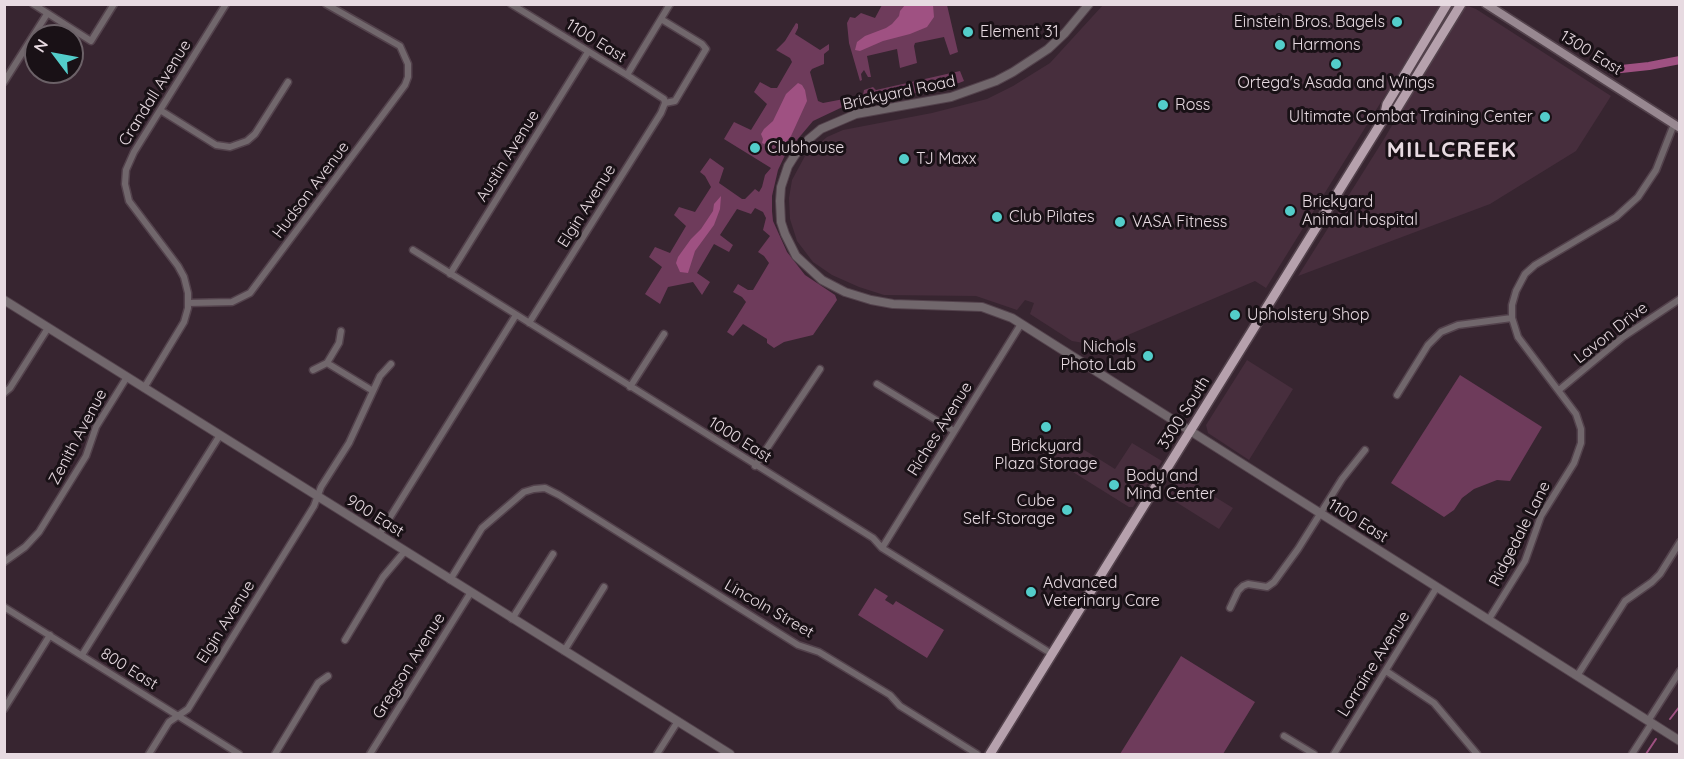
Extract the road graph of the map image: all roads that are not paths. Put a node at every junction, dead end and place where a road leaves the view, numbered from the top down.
1 (33, 4) edge
2 (114, 4) edge
3 (226, 4) edge
4 (326, 4) edge
5 (670, 4) edge
6 (1089, 4) edge
7 (1447, 4) edge
8 (1461, 4) edge
9 (1486, 4) edge
10 (512, 5) edge
11 (47, 14) junction
12 (661, 19) junction
13 (588, 52) junction
14 (627, 75) junction
15 (4, 82) edge
16 (288, 82) dead end
17 (665, 103) junction
18 (160, 110) junction
19 (1384, 118) junction
20 (1677, 126) edge
21 (413, 249) dead end
22 (450, 274) junction
23 (1680, 299) edge
24 (4, 300) edge
25 (188, 303) junction
26 (516, 315) junction
27 (1512, 318) junction
28 (529, 323) junction
29 (1021, 324) junction
30 (48, 328) junction
31 (341, 331) dead end
32 (664, 334) dead end
33 (327, 363) junction
34 (391, 364) dead end
35 (820, 369) dead end
36 (313, 370) dead end
37 (127, 377) junction
38 (877, 384) dead end
39 (630, 387) junction
40 (144, 388) junction
41 (1559, 390) junction
42 (373, 391) junction
43 (4, 393) edge
44 (1397, 395) dead end
45 (954, 431) junction
46 (1191, 431) junction
47 (220, 435) junction
48 (1365, 450) dead end
49 (755, 466) junction
50 (317, 496) junction
51 (1321, 513) junction
52 (380, 535) junction
53 (1680, 542) edge
54 (882, 548) junction
55 (405, 551) junction
56 (553, 554) dead end
57 (4, 562) edge
58 (450, 580) junction
59 (1437, 586) junction
60 (604, 587) dead end
61 (471, 592) junction
62 (4, 607) edge
63 (1230, 608) dead end
64 (512, 619) junction
65 (1489, 619) junction
66 (50, 635) junction
67 (345, 640) dead end
68 (564, 651) junction
69 (1052, 654) junction
70 (82, 655) junction
71 (1680, 670) edge
72 (1386, 671) junction
73 (328, 676) dead end
74 (1577, 676) junction
75 (4, 709) edge
76 (179, 716) junction
77 (678, 721) junction
78 (1650, 722) junction
79 (1284, 736) dead end
80 (1680, 741) edge
81 (149, 754) edge
82 (239, 754) edge
83 (275, 754) edge
84 (370, 754) edge
85 (657, 754) edge
86 (730, 754) edge
87 (977, 754) edge
88 (990, 754) edge
89 (1314, 754) edge
90 (1334, 754) edge
91 (1477, 754) edge
92 (1632, 754) edge

1 - 11 street
2 - 11 street
3 - 18 street, Crandall Avenue
4 - 25 street, Hudson Avenue
5 - 12 street
6 - 29 street, Brickyard Road
7 - 19 main road, 3300 South
8 - 19 main road, 3300 South
9 - 20 main road, 1300 East
10 - 13 street, 1100 East
11 - 15 street
12 - 14 street
12 - 17 street, Elgin Avenue
13 - 14 street, 1100 East
13 - 22 street, Austin Avenue
14 - 17 street, 1100 East
16 - 18 street
17 - 28 street, Elgin Avenue
18 - 25 street, Crandall Avenue
19 - 46 main road, 3300 South
20 - 27 street
21 - 22 street, 1000 East
22 - 26 street, 1000 East
23 - 41 street, Lavon Drive
24 - 30 street, 900 East
25 - 40 street, Crandall Avenue
26 - 28 street, 1000 East
26 - 52 street
27 - 41 street, Ridgedale Lane
27 - 44 street
28 - 39 street, 1000 East
29 - 45 street, Riches Avenue
29 - 46 street, 1100 East
30 - 37 street, 900 East
30 - 43 street
31 - 33 street
32 - 39 street
33 - 36 street
33 - 42 street
34 - 42 street
35 - 49 street
37 - 40 street, 900 East
37 - 57 street, Zenith Avenue
38 - 45 street
39 - 49 street, 1000 East
40 - 47 street, 900 East
41 - 65 street, Ridgedale Lane
42 - 50 street
45 - 54 street, Riches Avenue
46 - 51 street, 1100 East
46 - 69 main road, 3300 South
47 - 50 street, 900 East
47 - 70 street
48 - 51 street
49 - 54 street, 1000 East
50 - 52 street, 900 East
50 - 76 street, Elgin Avenue
51 - 59 street, 1100 East
51 - 63 street
52 - 55 street, 900 East
53 - 74 street
54 - 69 street, 1000 East
55 - 58 street, 900 East
55 - 67 street
56 - 64 street
58 - 61 street, 900 East
58 - 87 street, Lincoln Street
59 - 65 street, 1100 East
59 - 72 street, Lorraine Avenue
60 - 68 street
61 - 64 street, 900 East
61 - 84 street, Gregson Avenue
62 - 66 street, 800 East
64 - 68 street, 900 East
65 - 74 street, 1100 East
66 - 70 street, 800 East
66 - 75 street
68 - 77 street, 900 East
69 - 88 main road, 3300 South
70 - 76 street, 800 East
71 - 78 street
72 - 90 street, Lorraine Avenue
72 - 91 street
73 - 83 street
74 - 78 street, 1100 East
76 - 81 street, Elgin Avenue
76 - 82 street, 800 East
77 - 85 street
77 - 86 street, 900 East
78 - 80 street, 1100 East
78 - 92 street
79 - 89 street

